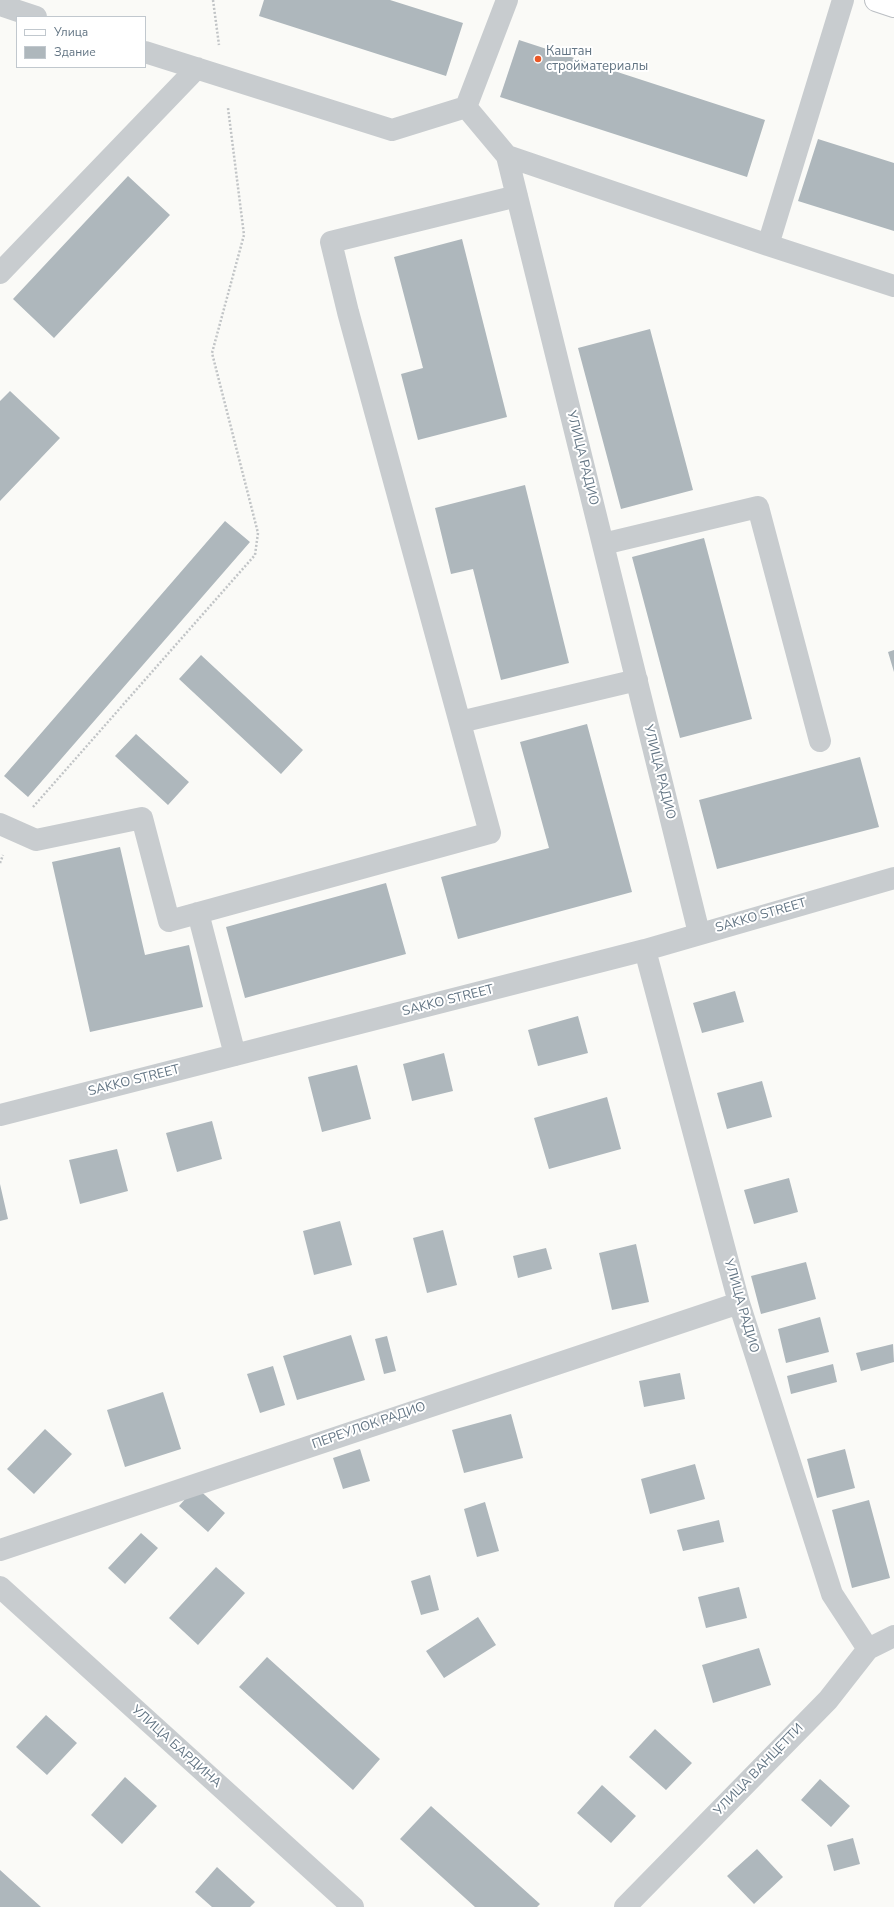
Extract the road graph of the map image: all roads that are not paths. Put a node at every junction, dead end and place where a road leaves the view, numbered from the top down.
1 (507, 0) edge
2 (843, 0) edge
3 (876, 0) edge
4 (0, 6) edge
5 (894, 6) edge
6 (33, 16) edge
7 (146, 52) edge
8 (197, 68) junction
9 (466, 107) junction
10 (508, 156) junction
11 (517, 196) junction
12 (768, 245) junction
13 (0, 273) edge
14 (894, 286) edge
15 (603, 544) junction
16 (637, 680) junction
17 (460, 722) junction
18 (820, 741) dead end
19 (6, 827) edge
20 (894, 878) edge
21 (198, 913) junction
22 (699, 933) junction
23 (645, 950) junction
24 (235, 1055) junction
25 (0, 1115) edge
26 (739, 1302) junction
27 (0, 1550) edge
28 (0, 1587) edge
29 (894, 1636) edge
30 (868, 1650) junction
31 (353, 1907) edge
32 (625, 1907) edge

1 - 9 street
2 - 12 street
3 - 5 main road
4 - 6 street
7 - 8 street
8 - 9 street
8 - 13 street
9 - 10 street, УЛИЦА РАДИО
10 - 11 street, УЛИЦА РАДИО
10 - 12 street
11 - 15 street, УЛИЦА РАДИО
11 - 17 street
12 - 14 street
15 - 16 street, УЛИЦА РАДИО
15 - 18 street
16 - 17 street
16 - 22 street, УЛИЦА РАДИО
17 - 21 street
19 - 21 street
20 - 22 street, SAKKO STREET
21 - 24 street
22 - 23 street, SAKKO STREET
23 - 24 street, SAKKO STREET
23 - 26 street, УЛИЦА РАДИО
24 - 25 street, SAKKO STREET
26 - 27 street, ПЕРЕУЛОК РАДИО
26 - 30 street, УЛИЦА РАДИО
28 - 31 street, УЛИЦА БАРДИНА
29 - 30 street, УЛИЦА ВАНЦЕТТИ
30 - 32 street, УЛИЦА ВАНЦЕТТИ

